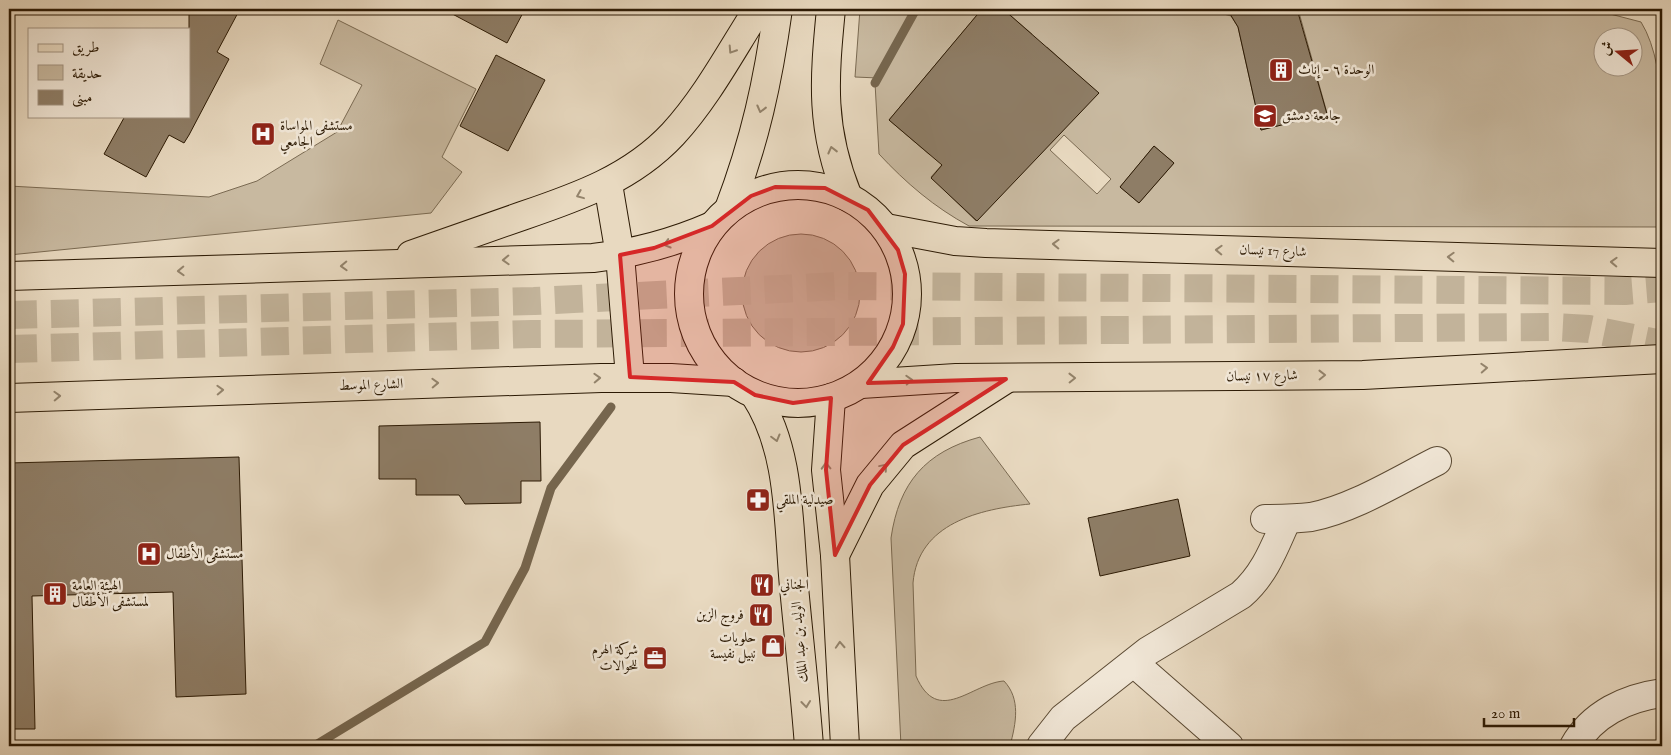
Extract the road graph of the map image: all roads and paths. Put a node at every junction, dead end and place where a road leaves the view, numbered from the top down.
1 (758, 9) edge
2 (778, 9) edge
3 (831, 9) edge
4 (608, 184) junction
5 (848, 196) junction
6 (721, 218) junction
7 (886, 228) junction
8 (620, 255) junction
9 (1662, 263) edge
10 (386, 264) junction
11 (9, 276) edge
12 (1662, 359) edge
13 (630, 377) junction
14 (1006, 379) junction
15 (861, 384) junction
16 (745, 388) junction
17 (9, 398) edge
18 (831, 398) junction
19 (1437, 462) dead end
20 (835, 555) junction
21 (1134, 663) junction
22 (1662, 693) edge
23 (809, 746) edge
24 (845, 746) edge
25 (1040, 746) edge
26 (1229, 746) edge
27 (1574, 746) edge

1 -> 4 main road
2 -> 6 main road
5 -> 3 main road
4 - 8 main road
4 -> 10 main road
5 - 6 main road
5 - 7 main road
6 -> 8 main road
6 - 16 main road
9 -> 7 main road, شارع 17 نيسان
7 - 15 main road
8 -> 10 main road
8 - 13 main road
10 -> 11 main road
14 -> 12 main road, شارع ١٧ نيسان
13 - 16 main road, الشارع الموسط
17 -> 13 main road, الشارع الموسط
15 -> 14 main road, شارع ١٧ نيسان
20 -> 14 main road
15 - 18 main road, الشارع الموسط
16 - 18 main road, الشارع الموسط
16 -> 23 main road, الوليد بن عبد الملك
20 -> 18 main road
19 - 21 street
24 -> 20 main road
21 - 25 street
21 - 26 street
22 - 27 street

